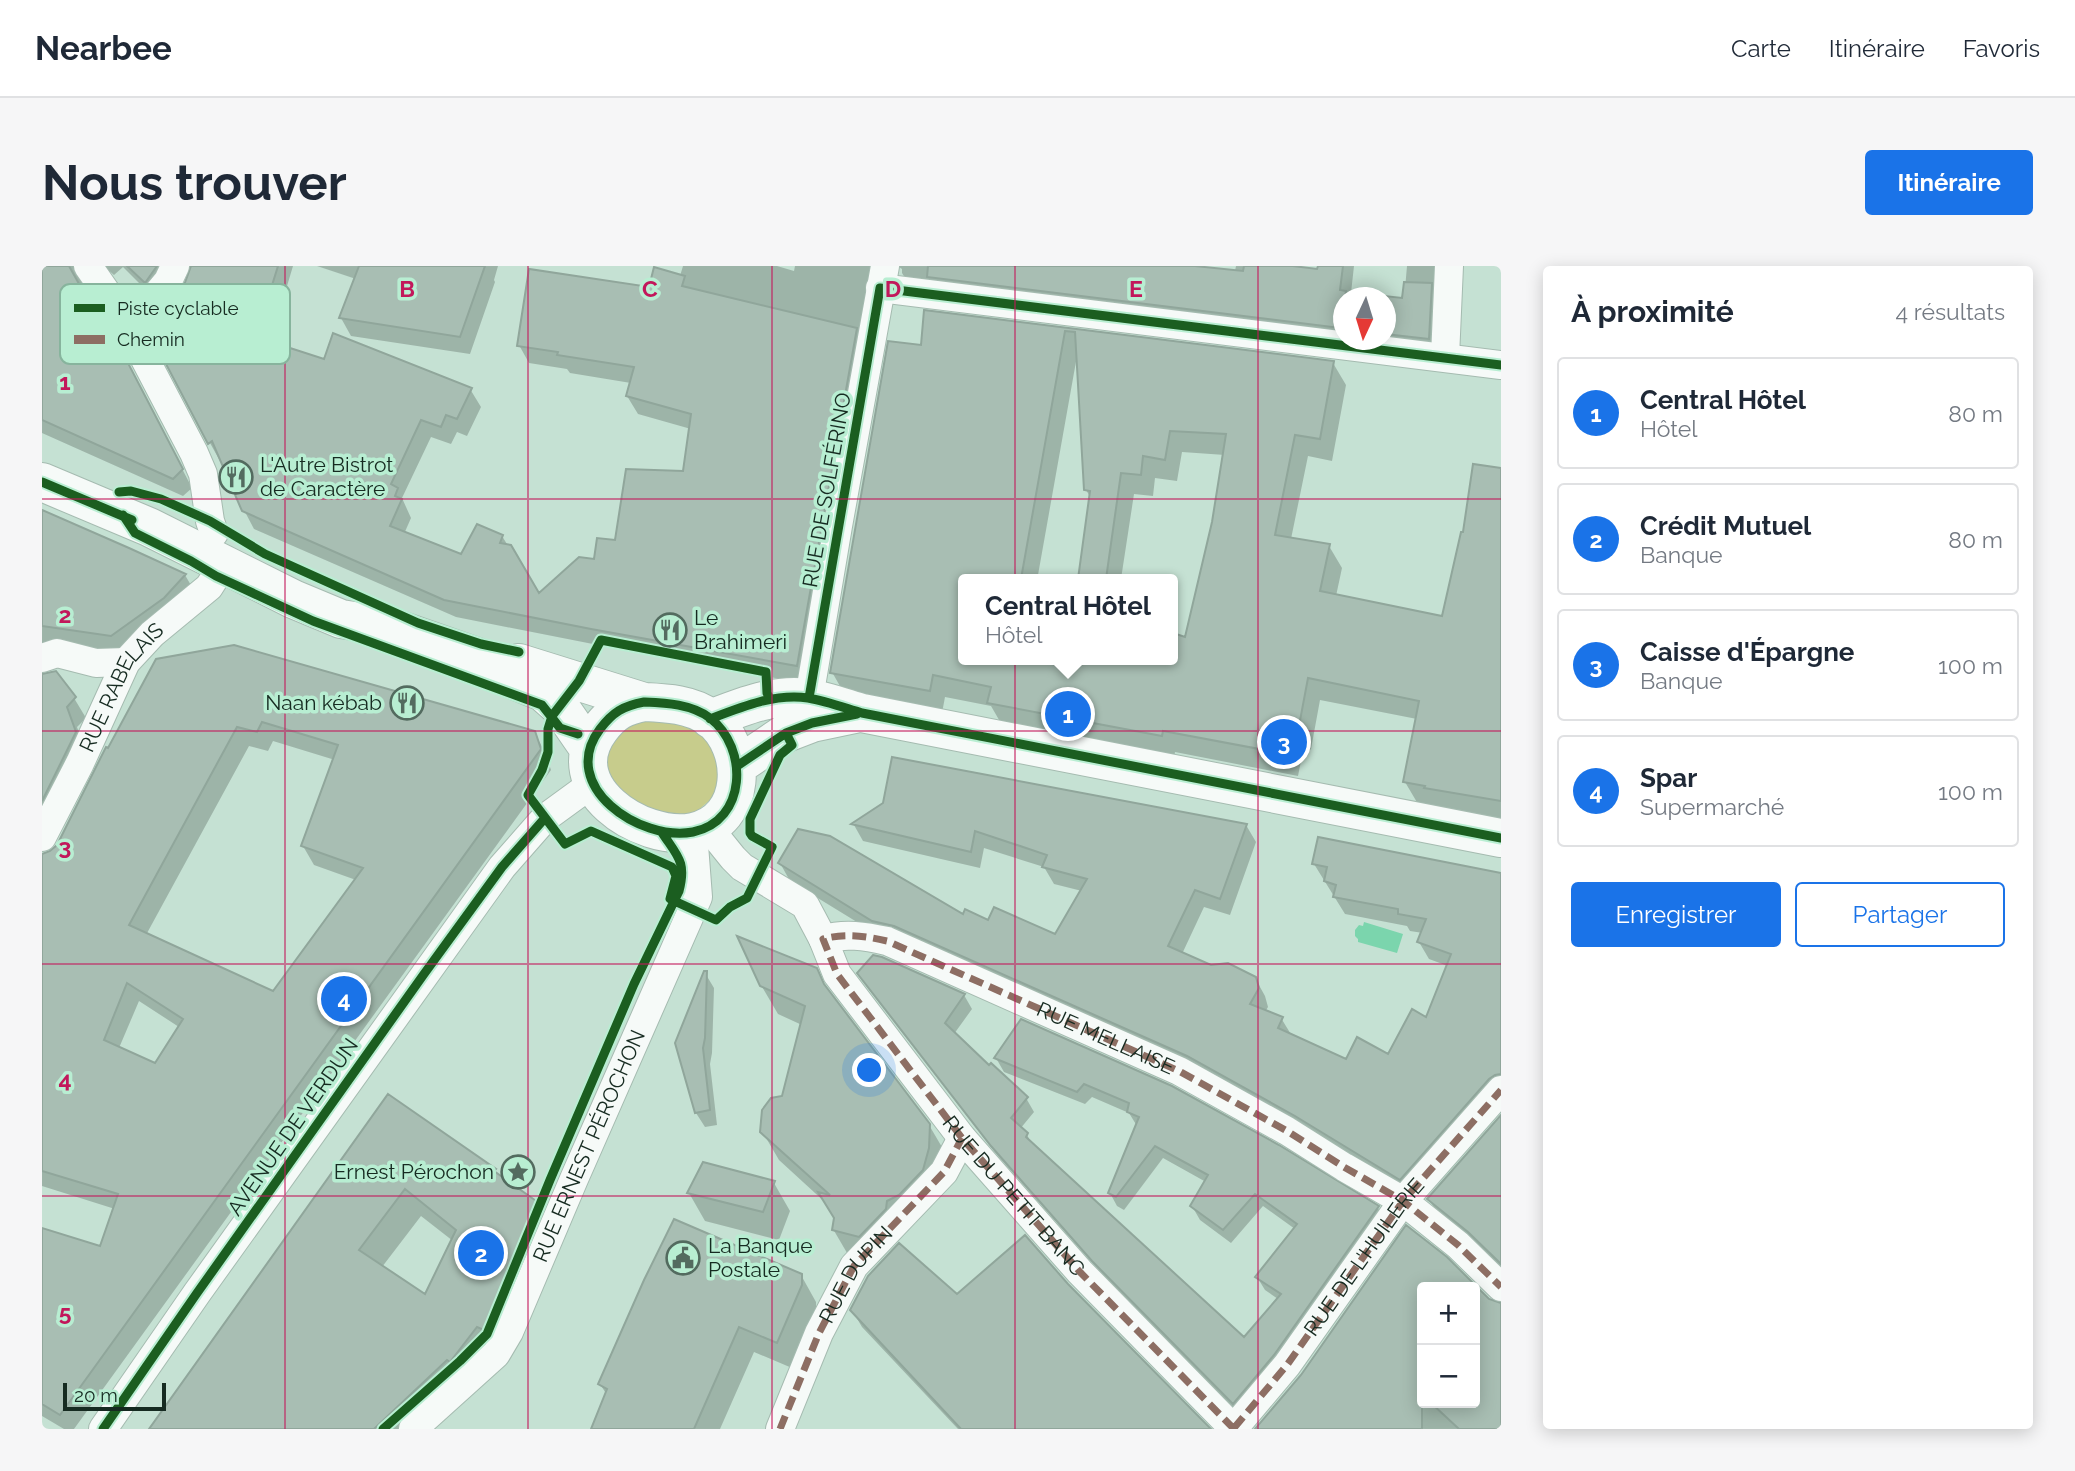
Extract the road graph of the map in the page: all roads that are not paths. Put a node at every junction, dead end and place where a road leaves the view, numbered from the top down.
1 (88, 266) edge
2 (175, 266) edge
3 (1449, 266) edge
4 (883, 277) edge
5 (100, 284) edge
6 (166, 284) edge
7 (1445, 357) junction
8 (147, 364) edge
9 (1501, 365) edge
10 (42, 459) edge
11 (42, 482) edge
12 (212, 545) junction
13 (47, 654) edge
14 (477, 657) junction
15 (126, 662) junction
16 (809, 698) junction
17 (644, 702) junction
18 (862, 713) junction
19 (710, 719) junction
20 (591, 766) junction
21 (737, 766) junction
22 (701, 829) junction
23 (42, 837) edge
24 (1501, 838) edge
25 (823, 939) junction
26 (1501, 1090) edge
27 (962, 1138) junction
28 (1403, 1201) junction
29 (1501, 1287) edge
30 (103, 1429) edge
31 (413, 1429) edge
32 (780, 1429) edge
33 (1234, 1429) edge

1 - 5 street
2 - 6 street
3 - 7 street
4 - 7 street
4 - 16 street, RUE DE SOLFÉRINO
7 - 9 street
8 - 12 street
10 - 12 main road
11 - 12 main road
12 - 14 main road
12 - 15 street, RUE RABELAIS
13 - 15 street
14 - 17 main road
14 - 20 main road
15 - 23 street, RUE RABELAIS
16 - 18 main road
16 - 19 main road
17 - 19 main road
17 - 20 main road
18 - 21 main road
18 - 24 main road
19 - 21 main road
20 - 22 main road
20 - 30 street, AVENUE DE VERDUN
21 - 22 main road
22 - 25 street
22 - 31 street, RUE ERNEST PÉROCHON
25 - 27 street, RUE DU PETIT BANC
25 - 28 street, RUE MELLAISE
26 - 28 street, RUE DE L'HUILERIE
27 - 32 street, RUE DUPIN
27 - 33 street, RUE DU PETIT BANC
28 - 29 street, RUE MELLAISE
28 - 33 street, RUE DE L'HUILERIE

